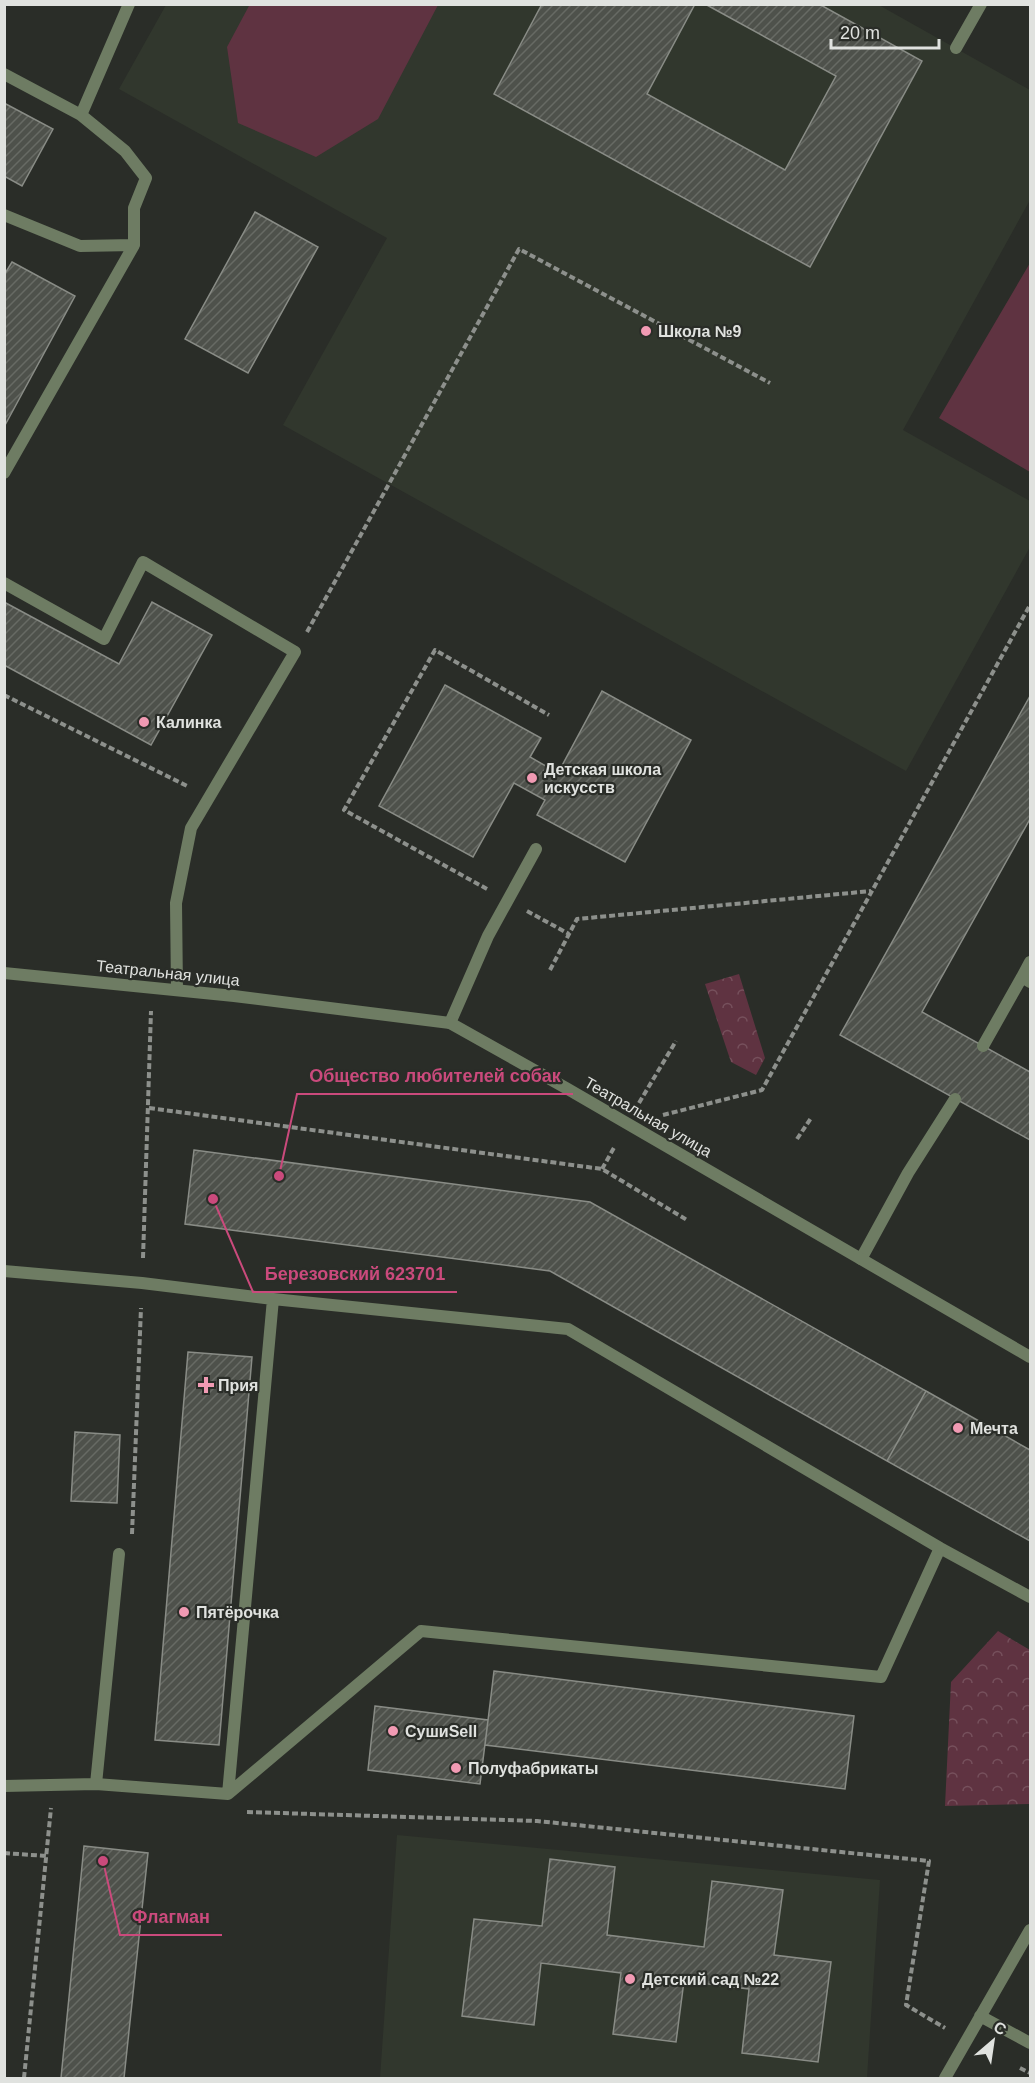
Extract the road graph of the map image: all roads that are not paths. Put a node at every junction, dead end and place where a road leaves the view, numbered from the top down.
1 (129, 4) edge
2 (981, 4) edge
3 (956, 48) dead end
4 (4, 74) edge
5 (81, 115) junction
6 (4, 215) edge
7 (134, 245) junction
8 (4, 473) edge
9 (4, 583) edge
10 (536, 849) dead end
11 (1030, 962) edge
12 (4, 972) edge
13 (1026, 980) edge
14 (177, 990) junction
15 (450, 1023) junction
16 (983, 1046) dead end
17 (955, 1099) dead end
18 (861, 1260) junction
19 (4, 1272) edge
20 (273, 1299) junction
21 (1030, 1357) edge
22 (940, 1548) junction
23 (119, 1554) dead end
24 (1030, 1597) edge
25 (96, 1784) junction
26 (4, 1786) edge
27 (228, 1794) junction
28 (1030, 1929) edge
29 (980, 2016) junction
30 (1030, 2043) edge
31 (945, 2079) edge

1 - 5 street
2 - 3 street
4 - 5 street
5 - 7 street
6 - 7 street
7 - 8 street
9 - 14 street
10 - 15 street
11 - 13 street
12 - 14 street, Театральная улица
13 - 16 street
14 - 15 street, Театральная улица
15 - 18 street, Театральная улица
17 - 18 street
18 - 21 street, Театральная улица
19 - 20 street
20 - 22 street
20 - 27 street
22 - 24 street
22 - 27 street
23 - 25 street
25 - 26 street
25 - 27 street
28 - 29 street
29 - 30 street
29 - 31 street

